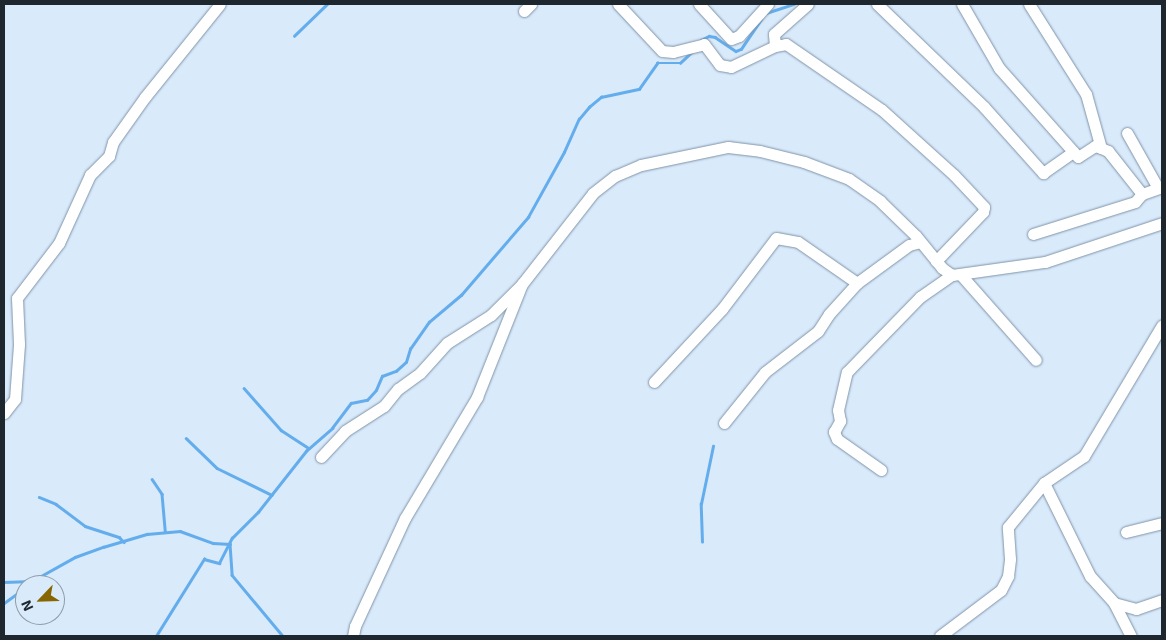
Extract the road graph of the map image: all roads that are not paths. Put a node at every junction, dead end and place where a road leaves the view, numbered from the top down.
1 (220, 4) edge
2 (618, 4) edge
3 (699, 4) edge
4 (768, 4) edge
5 (808, 4) edge
6 (877, 4) edge
7 (962, 4) edge
8 (1028, 4) edge
9 (775, 46) junction
10 (1127, 133) dead end
11 (1101, 148) junction
12 (1073, 152) junction
13 (1160, 188) edge
14 (1142, 194) junction
15 (1162, 223) edge
16 (1033, 234) dead end
17 (920, 242) junction
18 (936, 261) junction
19 (956, 275) junction
20 (857, 283) junction
21 (522, 284) junction
22 (1162, 325) edge
23 (1036, 360) dead end
24 (654, 382) dead end
25 (4, 413) edge
26 (724, 424) dead end
27 (321, 457) dead end
28 (881, 470) dead end
29 (1044, 483) junction
30 (1162, 523) edge
31 (1126, 532) dead end
32 (1162, 600) edge
33 (1114, 603) junction
34 (353, 636) edge
35 (940, 636) edge
36 (1131, 636) edge

1 - 25 street
2 - 9 street
3 - 4 street
5 - 9 street
6 - 12 street
7 - 12 street
8 - 11 street
9 - 18 street
10 - 13 street
11 - 12 street
11 - 14 street
13 - 14 street
14 - 16 street
15 - 19 street
17 - 18 street
17 - 20 street
17 - 21 street
18 - 19 street
19 - 23 street
19 - 28 street
20 - 24 street
20 - 26 street
21 - 27 street
21 - 34 street
22 - 29 street
29 - 33 street
29 - 35 street
30 - 31 street
32 - 33 street
33 - 36 street

